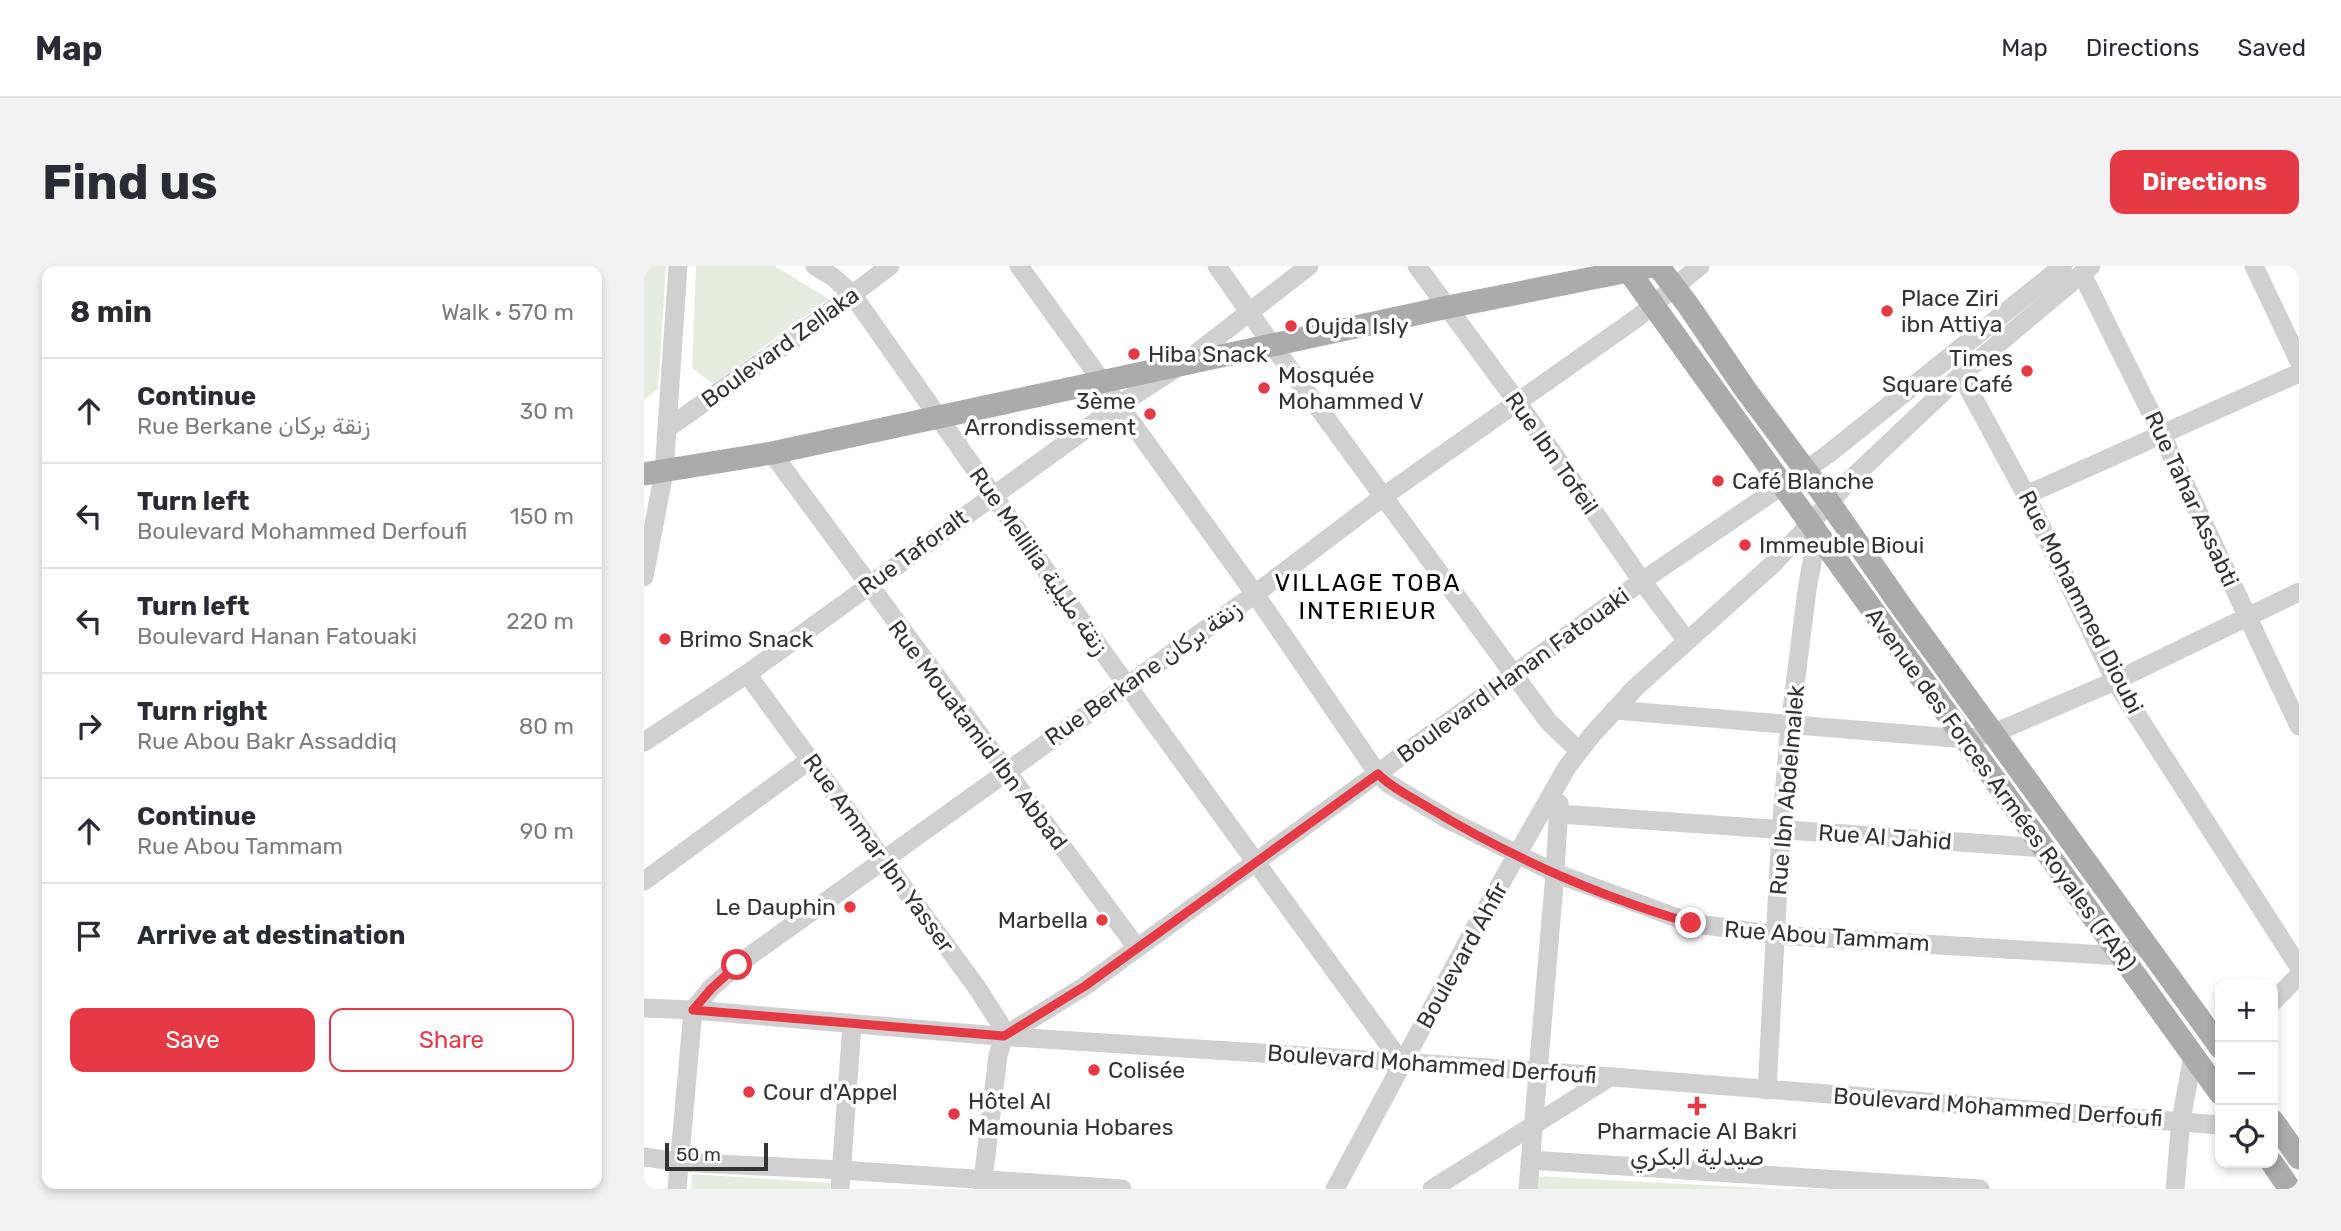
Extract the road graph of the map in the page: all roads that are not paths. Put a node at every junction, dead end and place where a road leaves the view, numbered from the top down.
1 (678, 266) edge
2 (815, 266) edge
3 (890, 266) edge
4 (1019, 266) edge
5 (1217, 266) edge
6 (1309, 266) edge
7 (1418, 266) edge
8 (1656, 266) edge
9 (1700, 266) edge
10 (2254, 266) edge
11 (1627, 268) edge
12 (2079, 269) edge
13 (1673, 287) junction
14 (852, 294) junction
15 (1652, 304) junction
16 (1448, 307) junction
17 (1249, 312) junction
18 (1273, 346) junction
19 (2299, 361) edge
20 (1181, 365) junction
21 (2299, 373) edge
22 (1961, 375) junction
23 (1103, 381) junction
24 (1518, 402) junction
25 (1119, 405) junction
26 (937, 418) junction
27 (668, 428) junction
28 (2161, 433) junction
29 (772, 453) junction
30 (1805, 471) junction
31 (654, 473) edge
32 (1783, 485) junction
33 (992, 495) junction
34 (2026, 495) junction
35 (1384, 496) junction
36 (1829, 502) junction
37 (1813, 529) junction
38 (644, 577) edge
39 (1642, 581) junction
40 (867, 585) junction
41 (2299, 592) edge
42 (1255, 594) junction
43 (2247, 617) junction
44 (1687, 640) junction
45 (1515, 673) junction
46 (747, 674) junction
47 (2115, 681) junction
48 (1128, 684) junction
49 (1614, 710) junction
50 (1790, 725) junction
51 (2299, 726) edge
52 (1994, 733) junction
53 (1966, 739) junction
54 (644, 742) edge
55 (1579, 751) junction
56 (811, 759) junction
57 (1005, 771) junction
58 (1378, 774) junction
59 (1560, 780) junction
60 (1559, 814) junction
61 (1781, 830) junction
62 (2044, 848) junction
63 (1518, 855) junction
64 (883, 859) junction
65 (1256, 862) junction
66 (1555, 873) junction
67 (644, 881) edge
68 (1776, 935) junction
69 (2146, 943) junction
70 (1137, 948) junction
71 (2121, 956) junction
72 (2299, 967) edge
73 (2299, 975) edge
74 (2278, 997) edge
75 (644, 1009) edge
76 (693, 1010) junction
77 (852, 1025) junction
78 (1004, 1036) junction
79 (2216, 1042) edge
80 (2193, 1056) junction
81 (1402, 1063) junction
82 (1537, 1071) junction
83 (1610, 1077) junction
84 (2215, 1086) edge
85 (1768, 1090) junction
86 (2181, 1120) junction
87 (2215, 1124) edge
88 (1532, 1125) junction
89 (2281, 1129) edge
90 (644, 1157) edge
91 (2299, 1158) edge
92 (1530, 1160) junction
93 (679, 1162) junction
94 (841, 1180) edge
95 (982, 1184) edge
96 (677, 1189) edge
97 (1122, 1189) edge
98 (1335, 1189) edge
99 (1432, 1189) edge
100 (1528, 1189) edge
101 (1980, 1189) edge
102 (2175, 1189) edge

1 - 27 street
2 - 14 street, Rue Mellilia زنقة مليلية
3 - 14 street, Boulevard Zellaka
4 - 23 street, Rue Abou Tammam
5 - 17 street
6 - 17 street, Rue Taforalt
7 - 16 street, Rue Ibn Tofeil
8 - 11 main road
8 - 13 main road, Avenue des Forces Armées Royales (FAR)
9 - 13 street, Rue Berkane زنقة بركان
10 - 19 street
11 - 15 main road, Avenue des Forces Armées Royales (FAR)
11 - 16 main road
12 - 22 street, Boulevard Ahfir
12 - 28 street, Rue Tahar Assabti
12 - 30 street, Boulevard Hanan Fatouaki
13 - 15 street, Rue Berkane زنقة بركان
13 - 30 main road, Avenue des Forces Armées Royales (FAR)
14 - 26 street, Rue Mellilia زنقة مليلية
14 - 27 street, Boulevard Zellaka
15 - 24 street, Rue Berkane زنقة بركان
15 - 32 main road, Avenue des Forces Armées Royales (FAR)
16 - 18 main road
16 - 24 street, Rue Ibn Tofeil
17 - 18 street
17 - 20 street, Rue Taforalt
18 - 20 main road
18 - 35 street
20 - 23 main road
20 - 25 street, Rue Taforalt
21 - 28 street
22 - 34 street, Rue Mohammed Dioubi
22 - 36 street, Boulevard Ahfir
23 - 25 street, Rue Abou Tammam
23 - 26 main road
24 - 35 street, Rue Berkane زنقة بركان
24 - 39 street, Rue Ibn Tofeil
25 - 33 street, Rue Taforalt
25 - 42 street, Rue Abou Tammam
26 - 29 main road
26 - 33 street, Rue Mellilia زنقة مليلية
27 - 31 street
28 - 34 street
28 - 43 street, Rue Tahar Assabti
29 - 31 main road
29 - 40 street, Rue Mouatamid Ibn Abbad
30 - 32 street, Boulevard Hanan Fatouaki
30 - 36 main road, Avenue des Forces Armées Royales (FAR)
31 - 38 street
32 - 37 main road, Avenue des Forces Armées Royales (FAR)
32 - 39 street, Boulevard Hanan Fatouaki
33 - 40 street, Rue Taforalt
33 - 48 street, Rue Mellilia زنقة مليلية
34 - 47 street, Rue Mohammed Dioubi
35 - 42 street, Rue Berkane زنقة بركان
35 - 45 street
36 - 37 street, Boulevard Ahfir
36 - 52 main road, Avenue des Forces Armées Royales (FAR)
37 - 44 street, Boulevard Ahfir
37 - 50 street, Rue Ibn Abdelmalek
37 - 53 main road, Avenue des Forces Armées Royales (FAR)
39 - 44 street, Rue Ibn Tofeil
39 - 45 street, Boulevard Hanan Fatouaki
40 - 46 street, Rue Taforalt
40 - 57 street, Rue Mouatamid Ibn Abbad
41 - 43 street
42 - 48 street, Rue Berkane زنقة بركان
42 - 58 street, Rue Abou Tammam
43 - 47 street
43 - 51 street, Rue Tahar Assabti
44 - 49 street, Boulevard Ahfir
45 - 55 street
45 - 58 street, Boulevard Hanan Fatouaki
46 - 54 street, Rue Taforalt
46 - 56 street, Rue Ammar Ibn Yasser
47 - 52 street
47 - 72 street, Rue Mohammed Dioubi
48 - 57 street, Rue Berkane زنقة بركان
48 - 65 street, Rue Mellilia زنقة مليلية
49 - 50 street
49 - 55 street, Boulevard Ahfir
50 - 53 street
50 - 61 street, Rue Ibn Abdelmalek
52 - 53 street
52 - 69 main road, Avenue des Forces Armées Royales (FAR)
53 - 62 main road, Avenue des Forces Armées Royales (FAR)
55 - 59 street, Boulevard Ahfir
56 - 64 street, Rue Ammar Ibn Yasser
56 - 67 street
57 - 64 street, Rue Berkane زنقة بركان
57 - 70 street, Rue Mouatamid Ibn Abbad
58 - 63 street, Rue Abou Tammam
58 - 65 street, Boulevard Hanan Fatouaki
59 - 60 street
59 - 63 street, Boulevard Ahfir
60 - 61 street, Rue Al Jahid
60 - 66 street
61 - 62 street, Rue Al Jahid
61 - 68 street, Rue Ibn Abdelmalek
62 - 71 main road, Avenue des Forces Armées Royales (FAR)
63 - 66 street, Rue Abou Tammam
63 - 81 street, Boulevard Ahfir
64 - 76 street, Rue Berkane زنقة بركان
64 - 78 street, Rue Ammar Ibn Yasser
65 - 70 street, Boulevard Hanan Fatouaki
65 - 81 street, Rue Mellilia زنقة مليلية
66 - 68 street, Rue Abou Tammam
66 - 82 street
68 - 71 street, Rue Abou Tammam
68 - 85 street, Rue Ibn Abdelmalek
69 - 71 street
69 - 79 main road, Avenue des Forces Armées Royales (FAR)
70 - 78 street, Boulevard Hanan Fatouaki
71 - 80 main road, Avenue des Forces Armées Royales (FAR)
73 - 74 street
75 - 76 street, Boulevard Mohammed Derfoufi
76 - 77 street, Boulevard Mohammed Derfoufi
76 - 93 street
77 - 78 street, Boulevard Mohammed Derfoufi
77 - 94 street
78 - 81 street, Boulevard Mohammed Derfoufi
78 - 95 street
80 - 84 main road, Avenue des Forces Armées Royales (FAR)
80 - 86 street
81 - 82 street, Boulevard Mohammed Derfoufi
81 - 98 street, Boulevard Ahfir
82 - 83 street, Boulevard Mohammed Derfoufi
82 - 88 street
83 - 85 street, Boulevard Mohammed Derfoufi
83 - 88 street
85 - 86 street, Boulevard Mohammed Derfoufi
86 - 87 street, Boulevard Mohammed Derfoufi
86 - 102 street
88 - 92 street
88 - 99 street
89 - 91 main road
90 - 93 street
92 - 100 street
92 - 101 street
93 - 94 street
93 - 96 street
94 - 95 street
95 - 97 street

